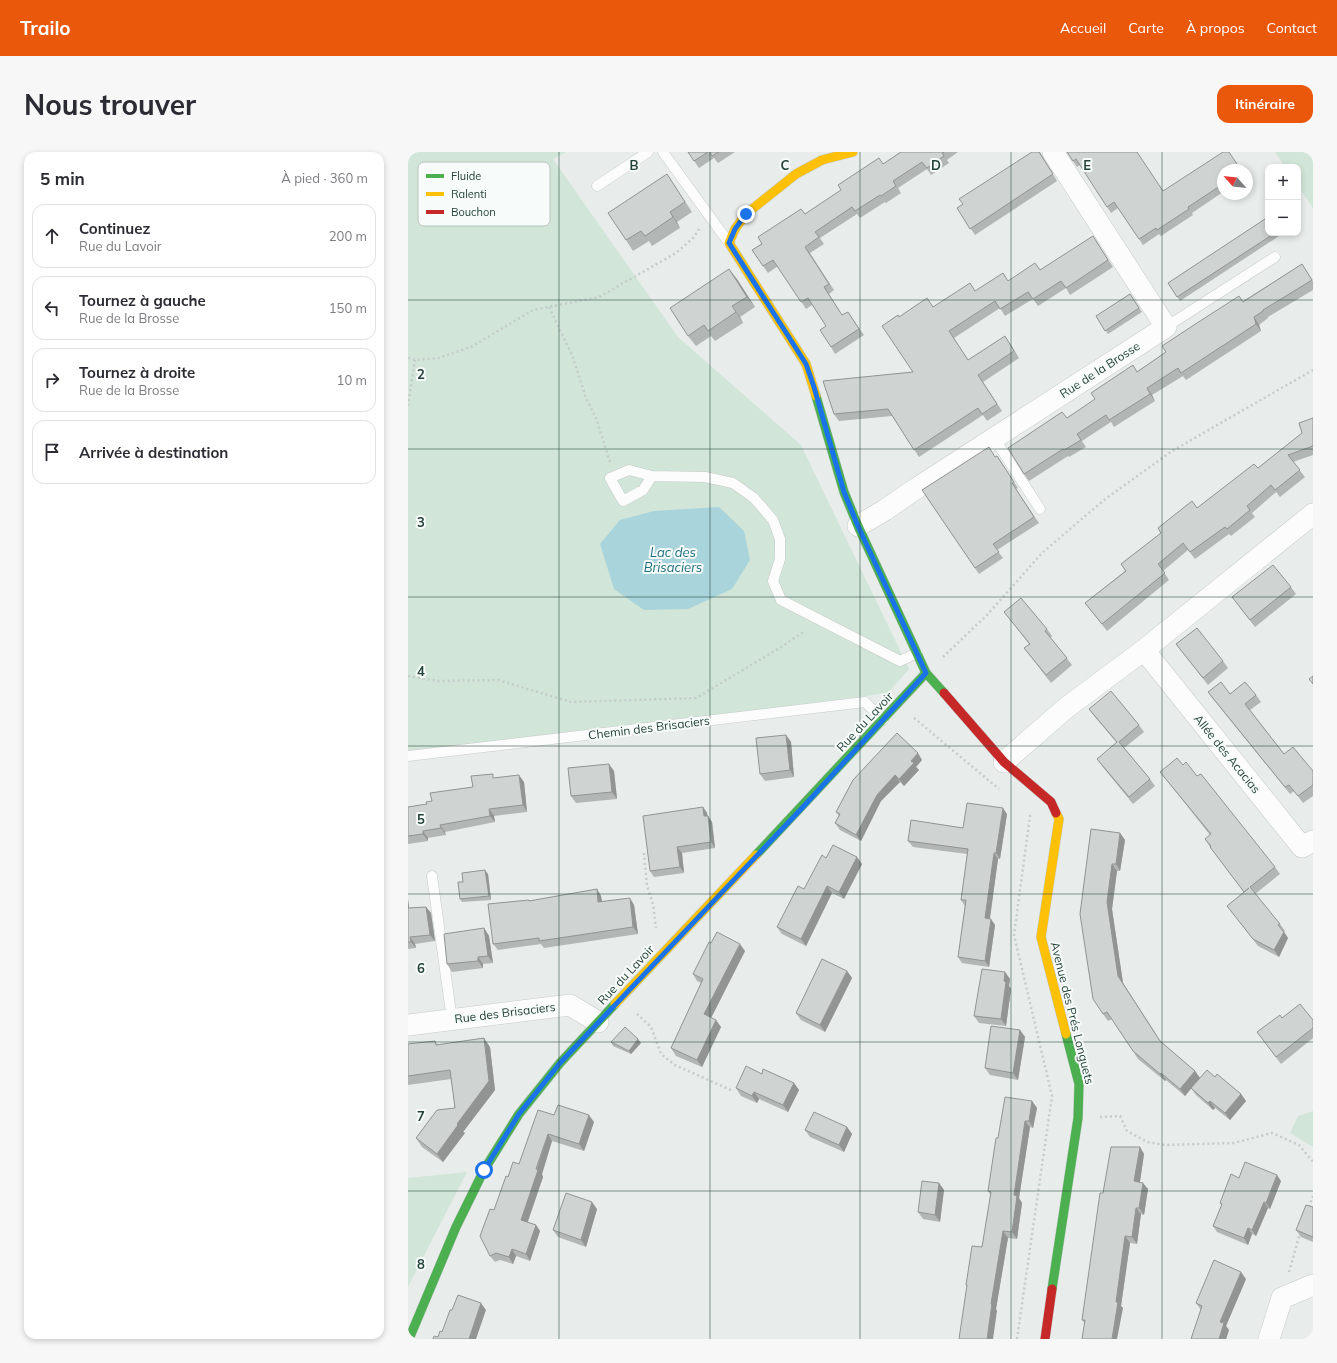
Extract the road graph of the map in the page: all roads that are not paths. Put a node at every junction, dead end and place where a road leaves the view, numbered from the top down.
1 (648, 152) edge
2 (663, 152) edge
3 (853, 152) edge
4 (1053, 152) edge
5 (597, 186) dead end
6 (729, 243) junction
7 (1275, 257) dead end
8 (1166, 327) junction
9 (994, 438) junction
10 (652, 476) dead end
11 (1040, 509) dead end
12 (1313, 514) edge
13 (858, 526) junction
14 (1144, 650) junction
15 (916, 653) junction
16 (926, 673) junction
17 (883, 720) junction
18 (408, 756) edge
19 (1004, 762) junction
20 (1313, 841) edge
21 (432, 876) dead end
22 (452, 1020) junction
23 (598, 1022) junction
24 (408, 1025) edge
25 (1313, 1286) edge
26 (409, 1339) edge
27 (1046, 1339) edge
28 (1268, 1339) edge

1 - 5 lane
2 - 6 lane
3 - 6 street
4 - 8 street
6 - 13 street
7 - 8 lane
8 - 9 street, Rue de la Brosse
9 - 11 lane
9 - 13 street, Rue de la Brosse
10 - 15 lane
12 - 14 street
13 - 15 street
14 - 19 street
14 - 20 street, Allée des Acacias
15 - 16 street
16 - 17 street, Rue du Lavoir
16 - 19 street, Avenue des Prés Longuets
17 - 18 lane, Chemin des Brisaciers
17 - 23 street, Rue du Lavoir
19 - 27 street, Avenue des Prés Longuets
21 - 22 lane
22 - 23 street, Rue des Brisaciers
22 - 24 street, Rue des Brisaciers
23 - 26 street, Rue du Lavoir
25 - 28 street

